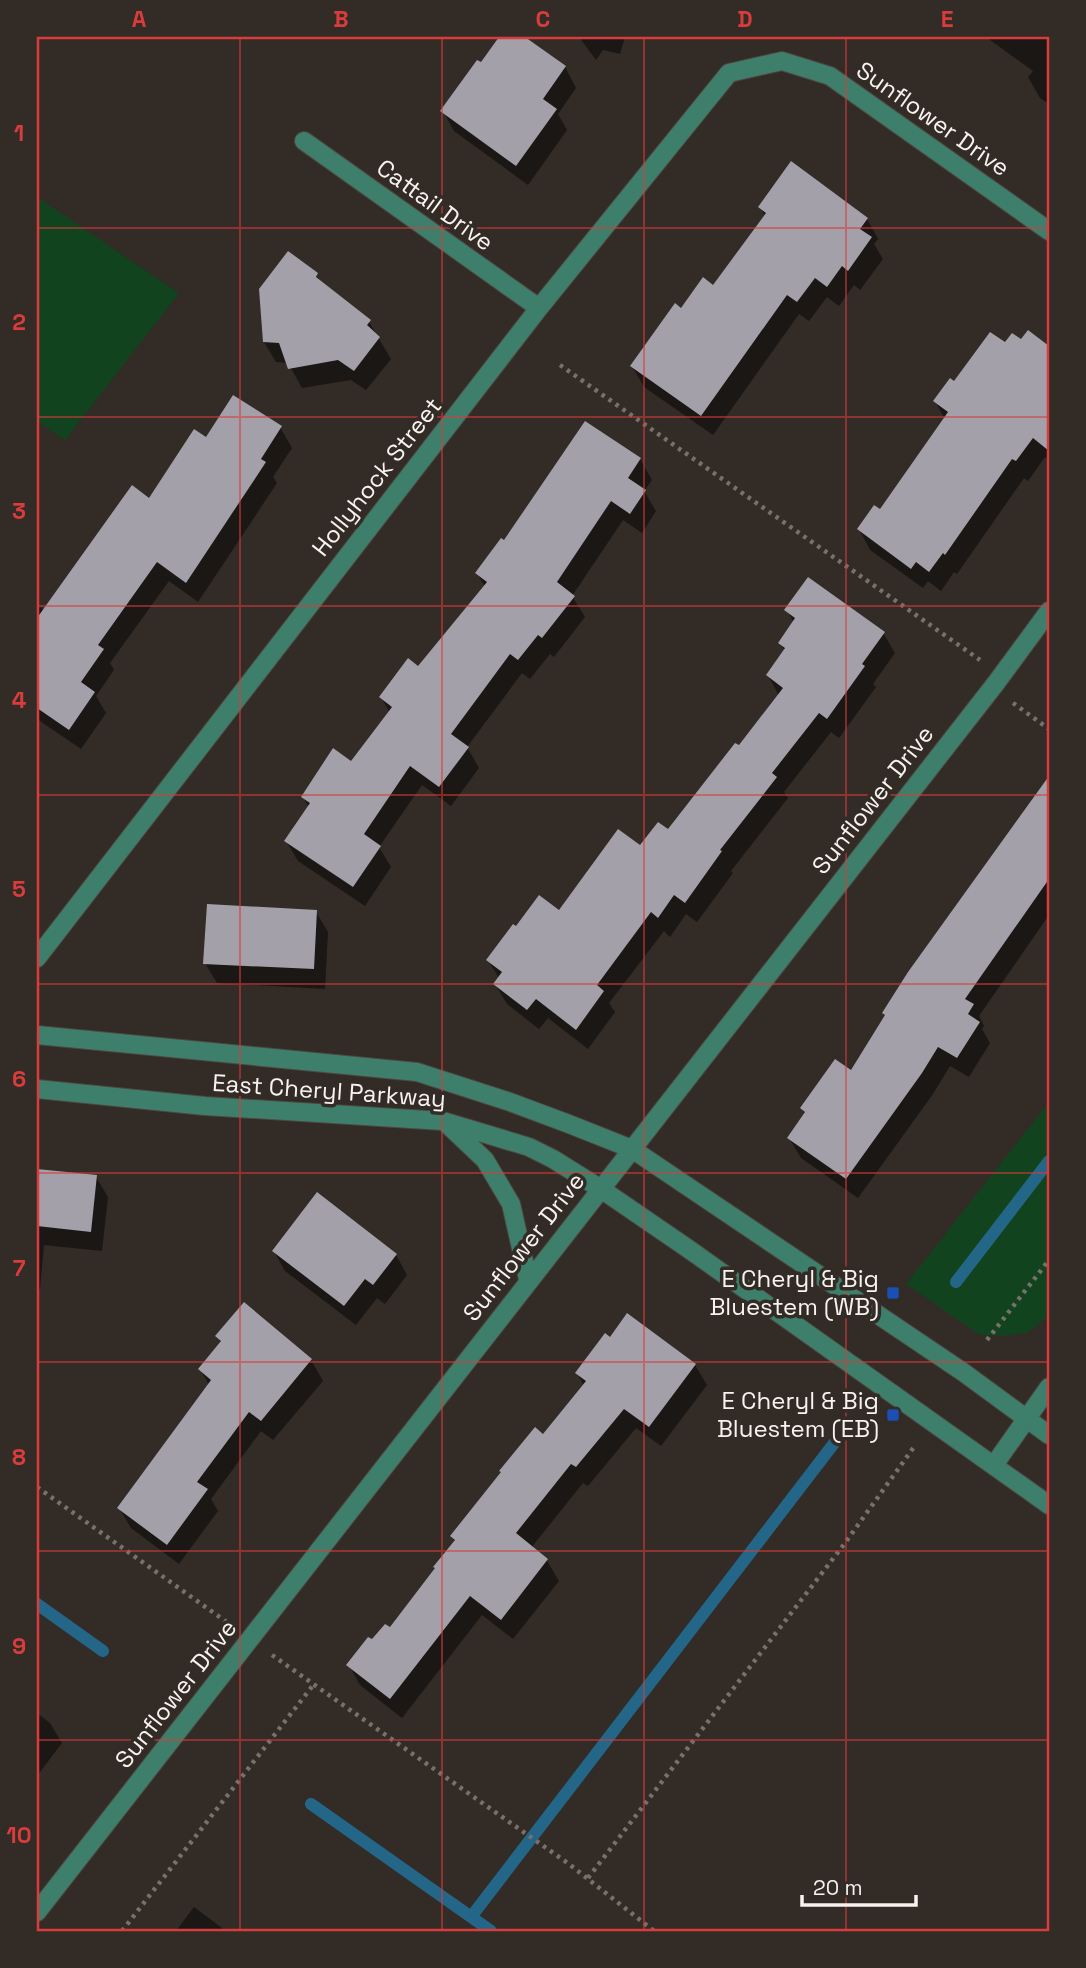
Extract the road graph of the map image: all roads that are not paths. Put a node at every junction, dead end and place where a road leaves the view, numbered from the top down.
1 (782, 61) joint
2 (304, 141) dead end
3 (1049, 231) edge
4 (538, 308) junction
5 (1049, 611) edge
6 (37, 958) edge
7 (37, 1035) edge
8 (37, 1089) edge
9 (443, 1121) junction
10 (632, 1149) junction
11 (601, 1189) junction
12 (528, 1279) junction
13 (1049, 1387) edge
14 (1027, 1419) junction
15 (1049, 1435) edge
16 (994, 1465) junction
17 (1049, 1505) edge
18 (37, 1912) edge

1 - 3 street, Sunflower Drive
1 - 4 street, Hollyhock Street
2 - 4 street, Cattail Drive
4 - 6 street, Hollyhock Street
5 - 10 street, Sunflower Drive
7 - 10 street, East Cheryl Parkway
8 - 9 street, East Cheryl Parkway
9 - 11 street, East Cheryl Parkway
9 - 12 street
10 - 11 street, Sunflower Drive
10 - 14 street, East Cheryl Parkway
11 - 12 street, Sunflower Drive
11 - 16 street, East Cheryl Parkway
12 - 18 street, Sunflower Drive
13 - 14 street
14 - 15 street, East Cheryl Parkway
14 - 16 street
16 - 17 street, East Cheryl Parkway

